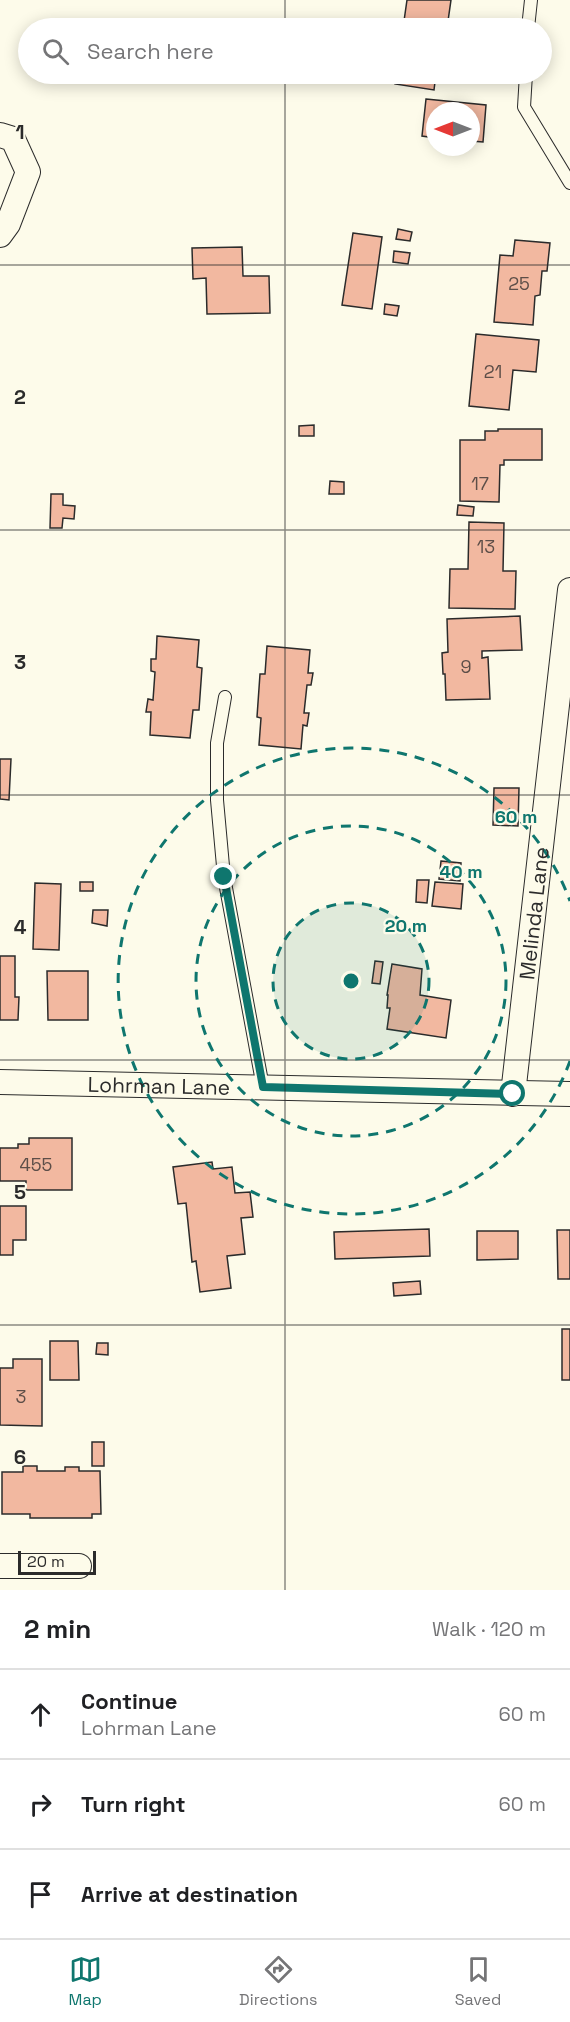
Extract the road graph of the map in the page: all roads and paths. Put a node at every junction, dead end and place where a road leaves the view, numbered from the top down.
1 (531, 0) edge
2 (529, 18) edge
3 (525, 84) edge
4 (0, 135) edge
5 (570, 183) edge
6 (0, 235) edge
7 (570, 590) edge
8 (225, 697) dead end
9 (0, 1082) edge
10 (263, 1087) junction
11 (513, 1094) junction
12 (570, 1094) edge
13 (0, 1566) edge
14 (80, 1566) dead end

1 - 2 lane
3 - 5 lane
4 - 6 street
7 - 11 street, Melinda Lane
8 - 10 lane
9 - 10 street, Lohrman Lane
10 - 11 street, Lohrman Lane
11 - 12 street, Lohrman Lane
13 - 14 street

